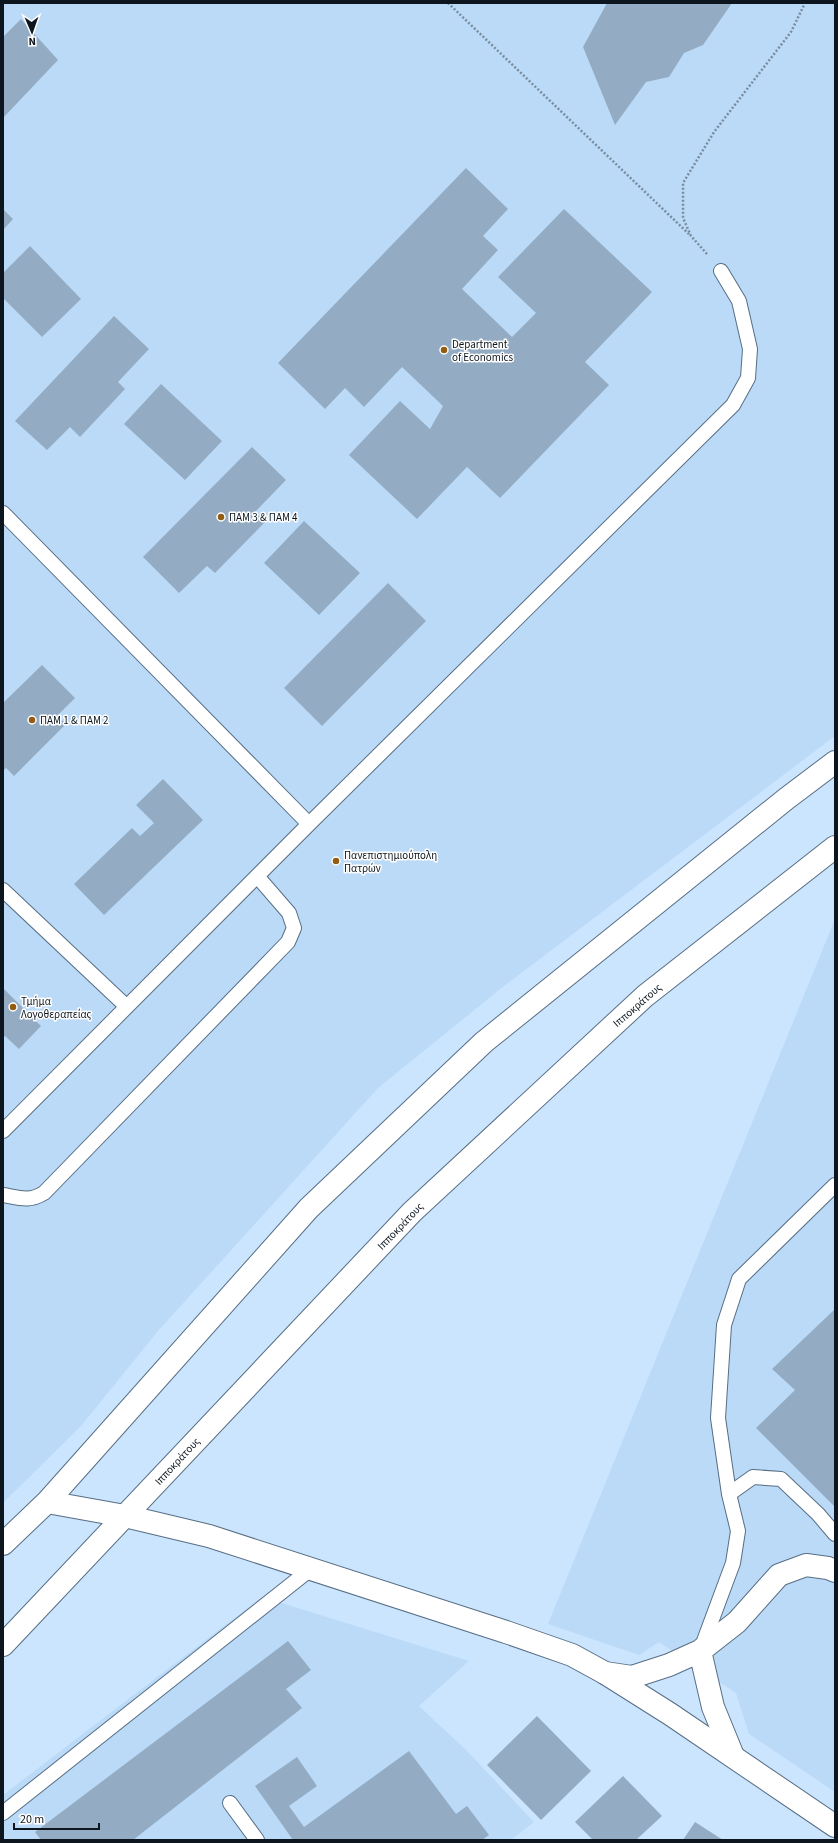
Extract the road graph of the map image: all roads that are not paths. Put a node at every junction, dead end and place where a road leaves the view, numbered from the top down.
1 (721, 272) road end
2 (3, 513) edge
3 (835, 762) edge
4 (309, 824) junction
5 (835, 847) edge
6 (257, 876) junction
7 (3, 890) edge
8 (126, 1006) junction
9 (3, 1131) edge
10 (835, 1185) edge
11 (3, 1195) edge
12 (729, 1494) junction
13 (47, 1502) junction
14 (125, 1516) junction
15 (835, 1534) edge
16 (3, 1544) edge
17 (312, 1568) junction
18 (835, 1571) edge
19 (3, 1645) edge
20 (700, 1651) junction
21 (605, 1673) junction
22 (733, 1756) junction
23 (230, 1803) dead end
24 (3, 1813) edge
25 (835, 1826) edge
26 (257, 1840) edge

1 - 4 lane
2 - 4 lane
3 - 13 street
4 - 6 lane
5 - 14 street, Ιπποκράτους
6 - 8 lane
6 - 11 lane
7 - 8 lane
8 - 9 lane
10 - 12 lane
12 - 15 lane
12 - 20 lane
13 - 14 street
13 - 16 street
14 - 17 street
14 - 19 street, Ιπποκράτους
17 - 21 street
17 - 24 lane
18 - 20 street
20 - 21 street
20 - 22 street
21 - 22 street
22 - 25 street
23 - 26 lane

